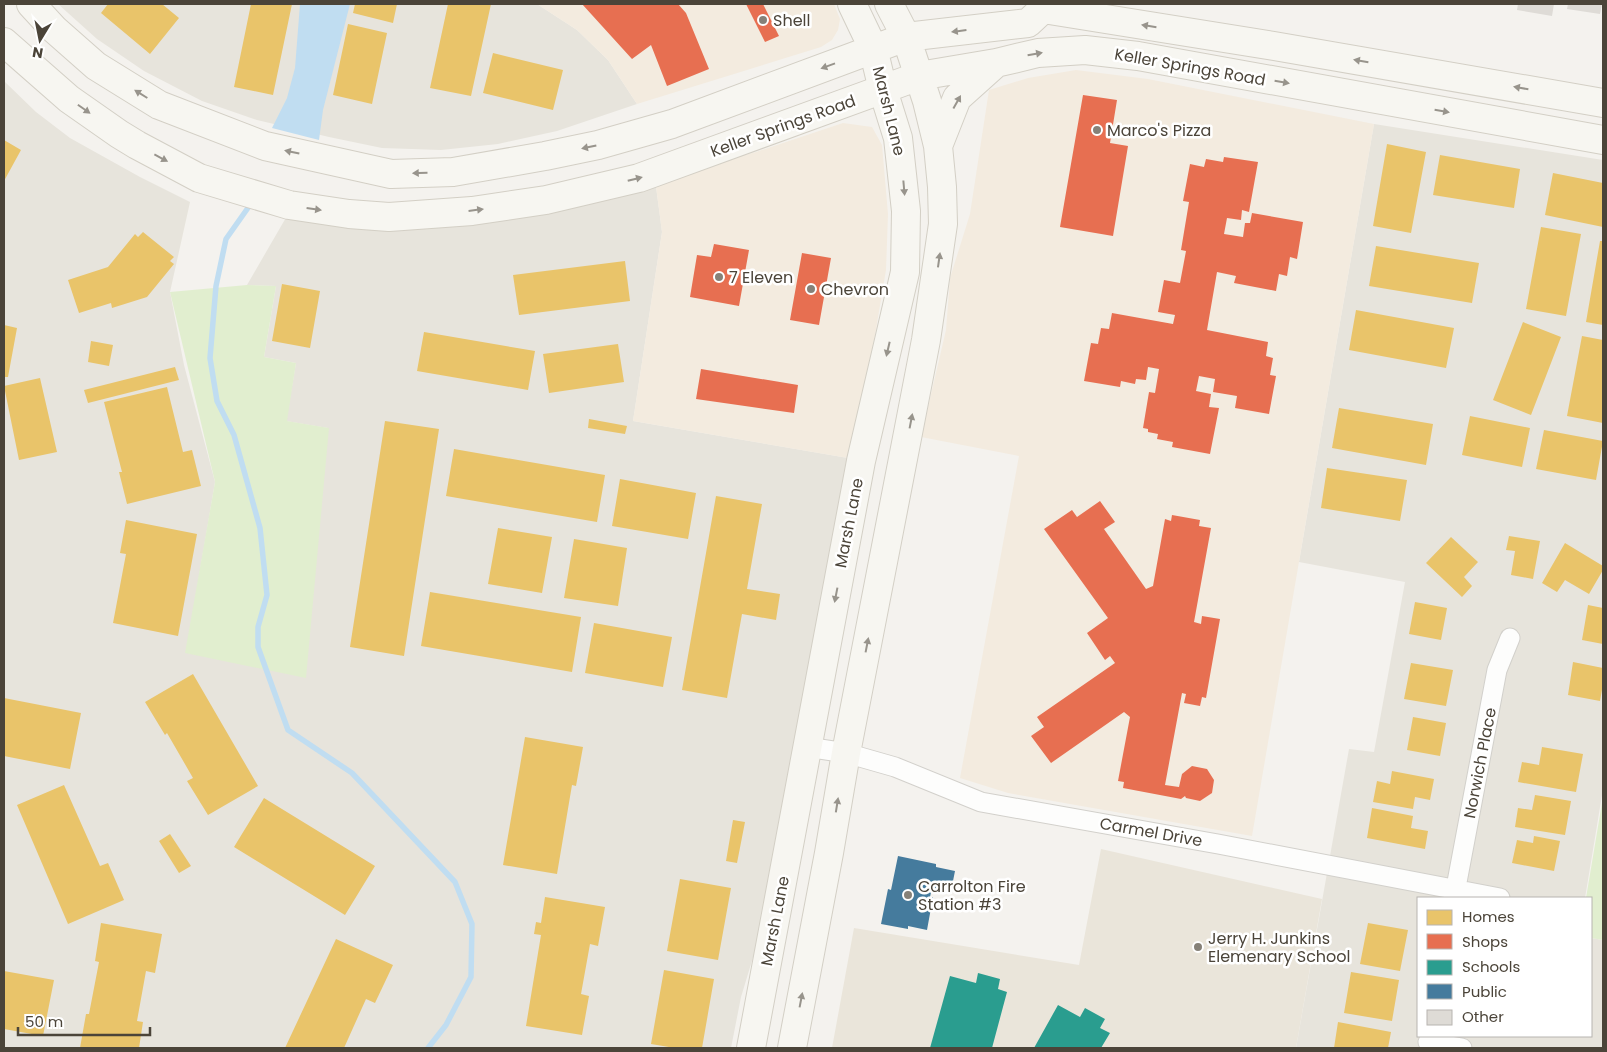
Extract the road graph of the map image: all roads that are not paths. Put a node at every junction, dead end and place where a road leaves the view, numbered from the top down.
1 (31, 4) edge
2 (852, 4) edge
3 (888, 4) edge
4 (1041, 6) edge
5 (906, 37) junction
6 (1246, 41) junction
7 (4, 42) edge
8 (873, 48) junction
9 (1138, 56) junction
10 (996, 63) junction
11 (919, 76) junction
12 (883, 90) junction
13 (1550, 93) junction
14 (1603, 103) edge
15 (1542, 129) junction
16 (1603, 140) edge
17 (938, 146) junction
18 (391, 174) junction
19 (389, 216) junction
20 (1510, 638) dead end
21 (807, 746) junction
22 (846, 753) junction
23 (1455, 894) edge
24 (1489, 897) edge
25 (1428, 1042) edge
26 (751, 1048) edge
27 (792, 1048) edge
28 (1462, 1048) edge

18 -> 1 main road, Keller Springs Road
2 - 8 main road, Marsh Lane
3 - 5 main road
4 -> 5 main road, Keller Springs Road
6 -> 4 main road, Keller Springs Road
5 - 8 main road, Keller Springs Road
5 - 11 main road
6 - 9 main road
13 -> 6 main road, Keller Springs Road
7 -> 19 main road, Keller Springs Road
8 - 12 main road, Marsh Lane
8 -> 18 main road, Keller Springs Road
10 -> 9 main road, Keller Springs Road
9 -> 15 main road, Keller Springs Road
10 - 11 main road, Keller Springs Road
17 -> 10 main road
11 - 12 main road, Keller Springs Road
11 - 17 main road
19 -> 12 main road, Keller Springs Road
12 -> 21 main road, Marsh Lane
13 - 14 main road, Keller Springs Road
13 - 15 main road
15 - 16 main road, Keller Springs Road
22 -> 17 main road
18 - 19 main road
20 - 23 street, Norwich Place
21 - 22 street, Carmel Drive
21 - 26 main road, Marsh Lane
22 - 23 street, Carmel Drive
27 -> 22 main road
23 - 24 street, Carmel Drive
25 - 28 street

